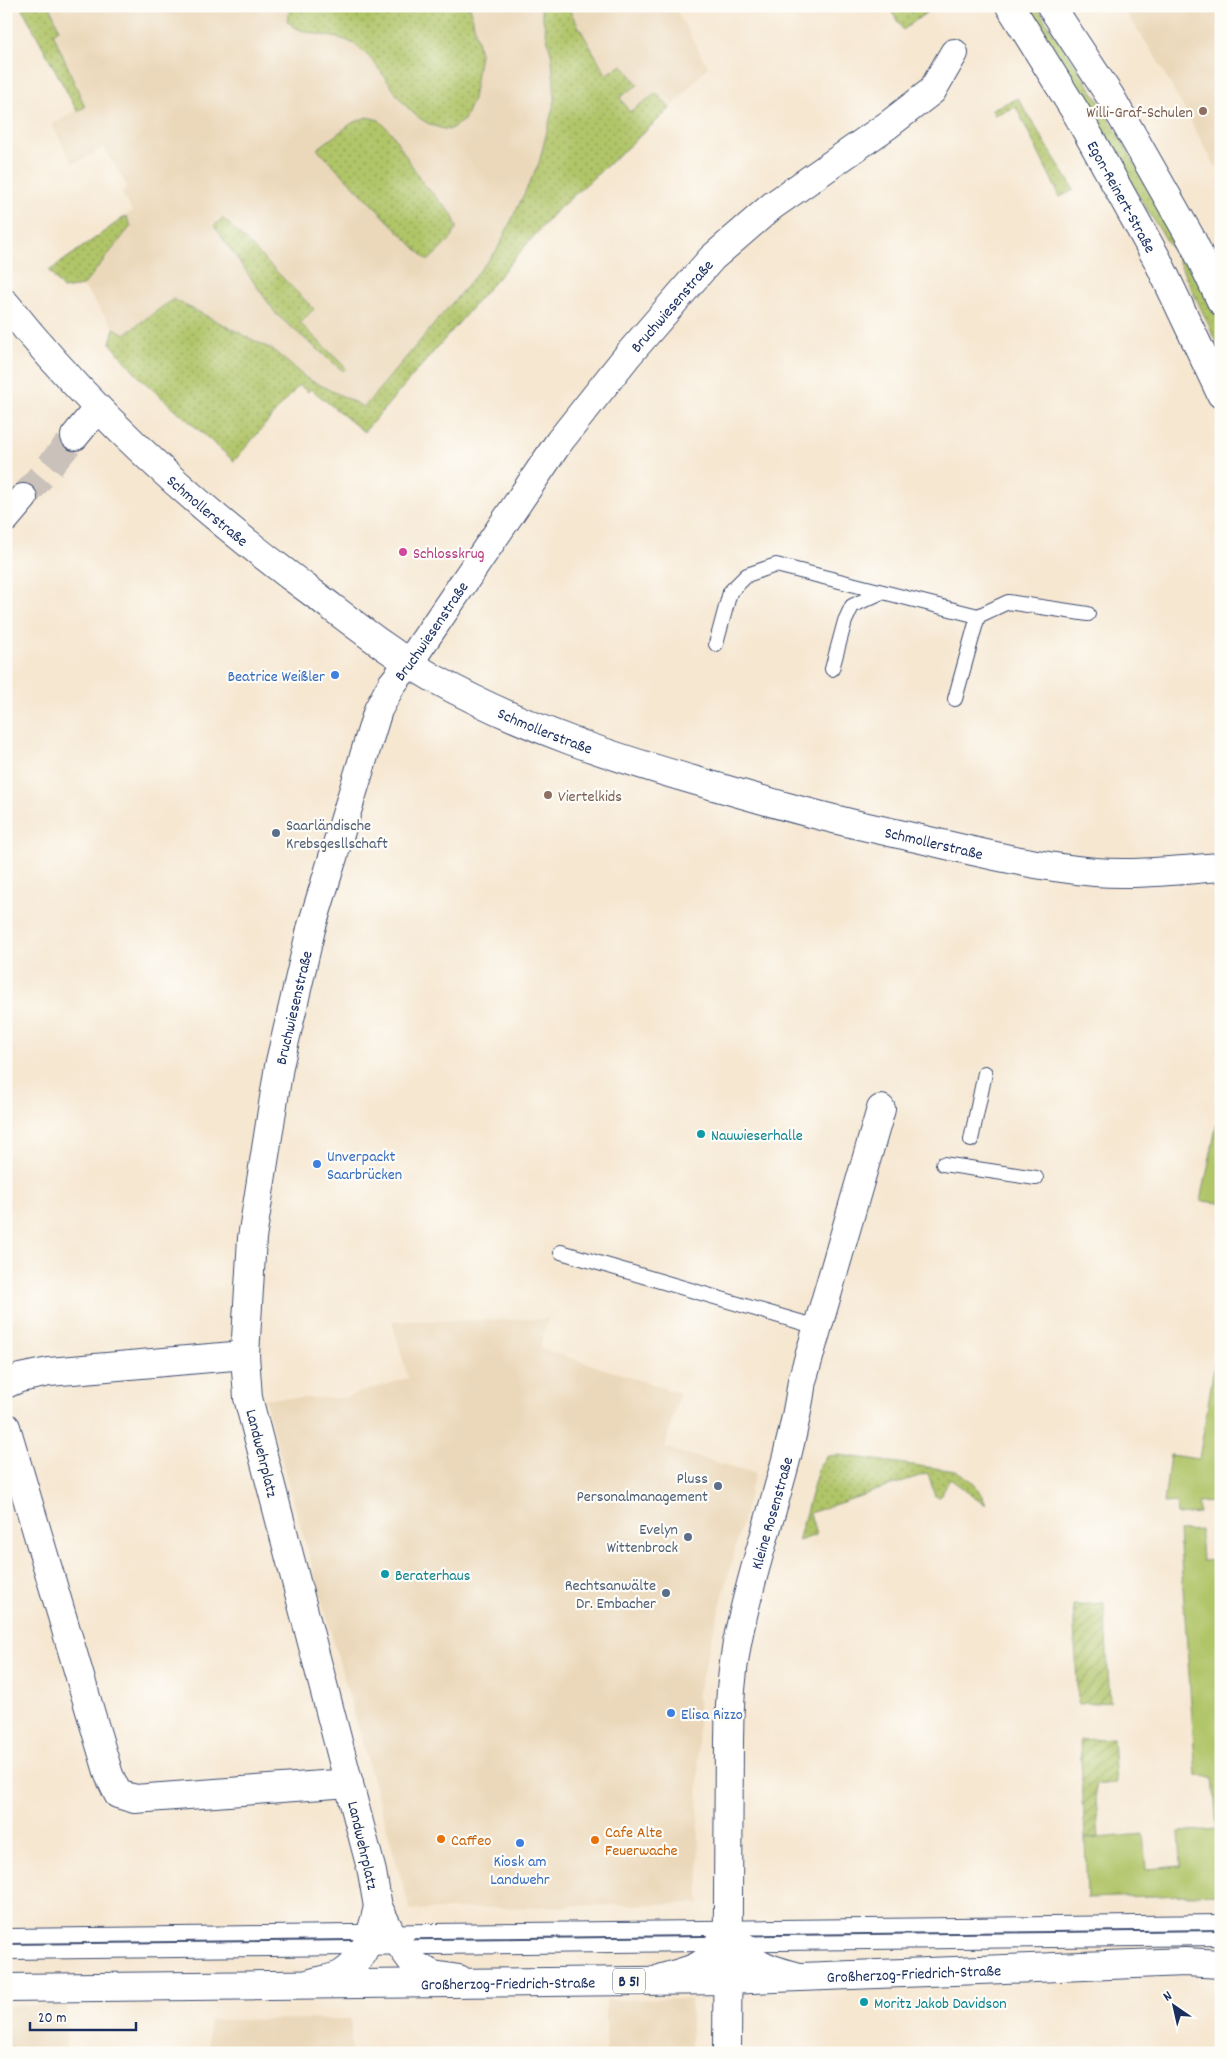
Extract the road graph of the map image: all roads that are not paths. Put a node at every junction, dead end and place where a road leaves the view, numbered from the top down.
1 (1010, 6) edge
2 (1050, 6) edge
3 (954, 53) dead end
4 (1221, 301) edge
5 (6, 304) edge
6 (1221, 394) edge
7 (97, 409) junction
8 (75, 436) tunnel mouth
9 (882, 592) junction
10 (1088, 614) dead end
11 (978, 616) junction
12 (716, 644) dead end
13 (409, 663) junction
14 (832, 669) dead end
15 (955, 699) dead end
16 (1221, 868) edge
17 (985, 1073) dead end
18 (880, 1109) dead end
19 (971, 1140) dead end
20 (944, 1164) dead end
21 (1036, 1178) dead end
22 (561, 1252) dead end
23 (817, 1327) junction
24 (245, 1355) junction
25 (6, 1384) edge
26 (6, 1427) edge
27 (349, 1783) junction
28 (1221, 1922) edge
29 (381, 1932) junction
30 (6, 1936) edge
31 (1221, 1938) edge
32 (728, 1939) junction
33 (6, 1952) edge
34 (1221, 1964) edge
35 (803, 1978) junction
36 (656, 1980) junction
37 (727, 1980) junction
38 (476, 1982) junction
39 (303, 1985) junction
40 (6, 1988) edge
41 (727, 2053) edge

1 - 6 street, Egon-Reinert-Straße
2 - 4 street
3 - 13 street, Bruchwiesenstraße
5 - 7 street, Schmollerstraße
7 - 8 street
7 - 13 street, Schmollerstraße
9 - 11 lane
9 - 12 lane
9 - 14 lane
10 - 11 lane
11 - 15 lane
13 - 16 street, Schmollerstraße
13 - 24 street, Bruchwiesenstraße
17 - 19 lane
18 - 23 street, Kleine Rosenstraße
20 - 21 lane
22 - 23 lane
23 - 32 street, Kleine Rosenstraße
24 - 25 street
24 - 27 street, Landwehrplatz
26 - 27 street, Landwehrplatz
27 - 29 street, Landwehrplatz
28 - 32 lane
29 - 30 lane
29 - 32 lane
29 - 32 lane
29 - 33 lane
29 - 38 street, Landwehrplatz
29 - 39 street
31 - 32 lane
32 - 35 street
32 - 36 street
32 - 37 street, Kleine Rosenstraße
34 - 35 street, Großherzog-Friedrich-Straße
35 - 37 street, Großherzog-Friedrich-Straße
36 - 37 street, Großherzog-Friedrich-Straße / B 51
36 - 38 street, Großherzog-Friedrich-Straße / B 51
37 - 41 street, Kleine Rosenstraße
38 - 39 street, Großherzog-Friedrich-Straße / B 51
39 - 40 street, Großherzog-Friedrich-Straße / B 51

